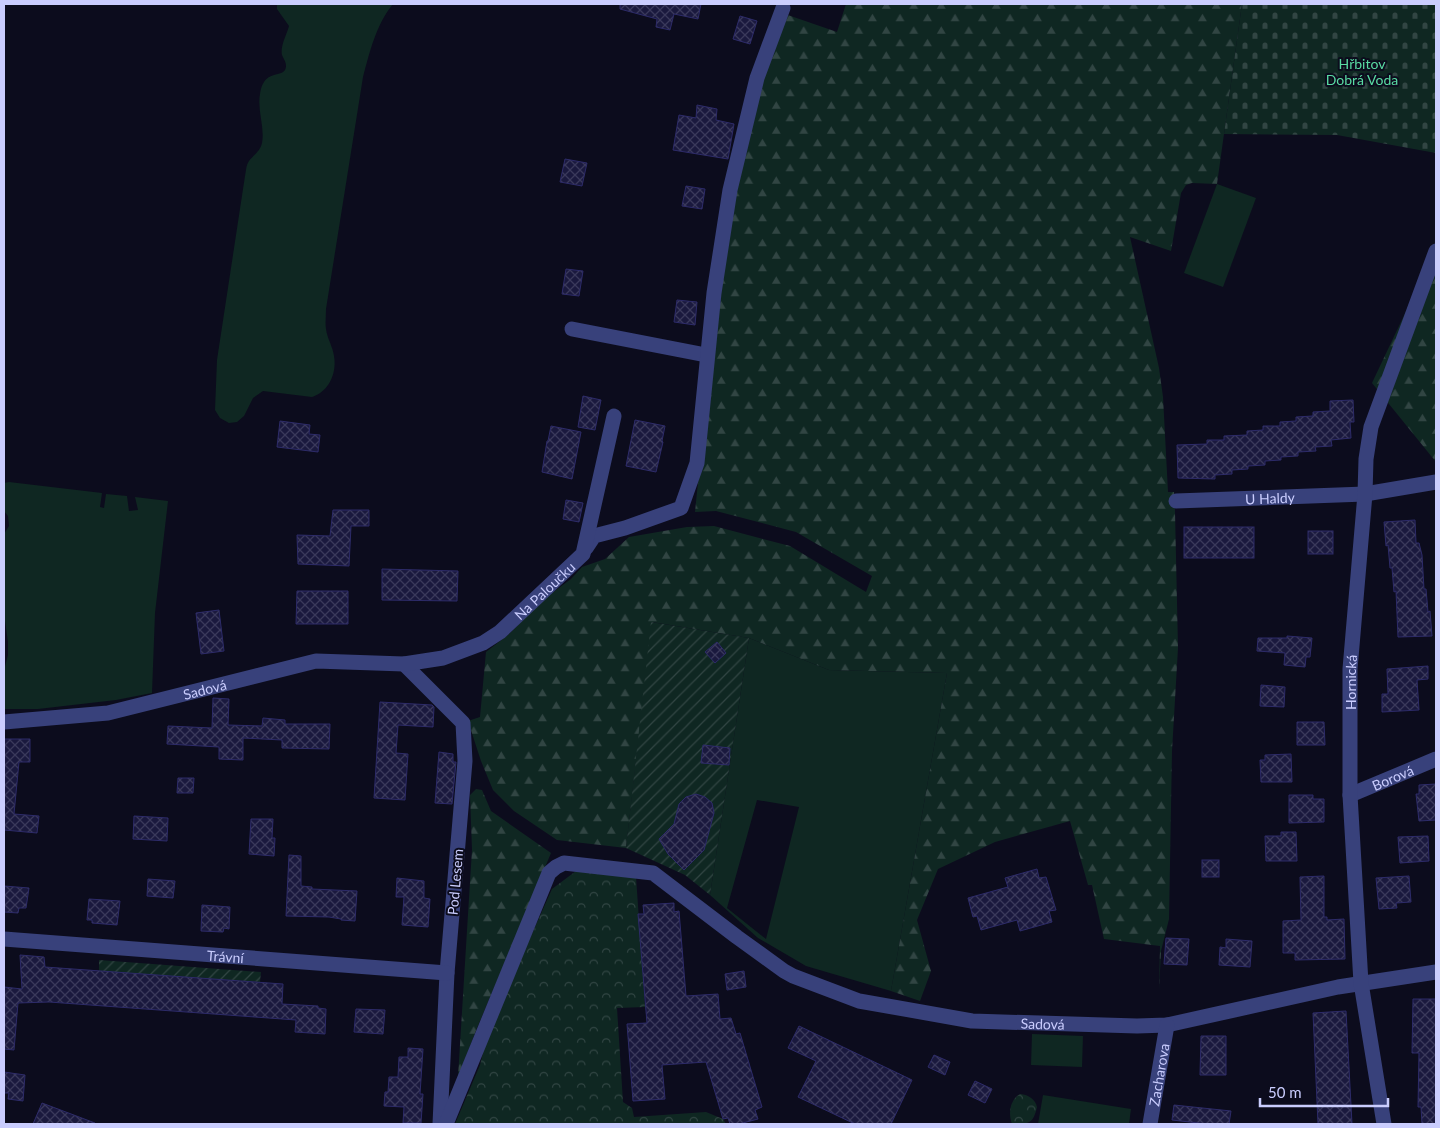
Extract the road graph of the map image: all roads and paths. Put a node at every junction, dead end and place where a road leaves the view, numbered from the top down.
1 (782, 8) dead end
2 (1436, 251) edge
3 (572, 329) dead end
4 (706, 355) junction
5 (614, 416) dead end
6 (1436, 482) edge
7 (1365, 494) junction
8 (1176, 501) dead end
9 (583, 554) junction
10 (404, 664) junction
11 (4, 722) edge
12 (1436, 759) edge
13 (1350, 795) junction
14 (4, 939) edge
15 (1436, 972) edge
16 (447, 973) junction
17 (1361, 983) junction
18 (1167, 1025) junction
19 (440, 1124) edge
20 (446, 1124) edge
21 (1150, 1124) edge
22 (1384, 1124) edge

1 - 4 street
2 - 7 street, Hornická
3 - 4 street
4 - 9 street
5 - 9 street, Na Paloučku
6 - 7 street, U Haldy
7 - 8 street, U Haldy
7 - 13 street, Hornická
9 - 10 street, Na Paloučku
10 - 11 street, Sadová
10 - 16 street, Pod Lesem
12 - 13 street, Borová
13 - 17 street, Hornická
14 - 16 street, Trávní
15 - 17 street, Sadová
16 - 19 street, Pod Lesem
17 - 18 street, Sadová
17 - 22 street, Hornická
18 - 20 street, Sadová
18 - 21 street, Zacharova

